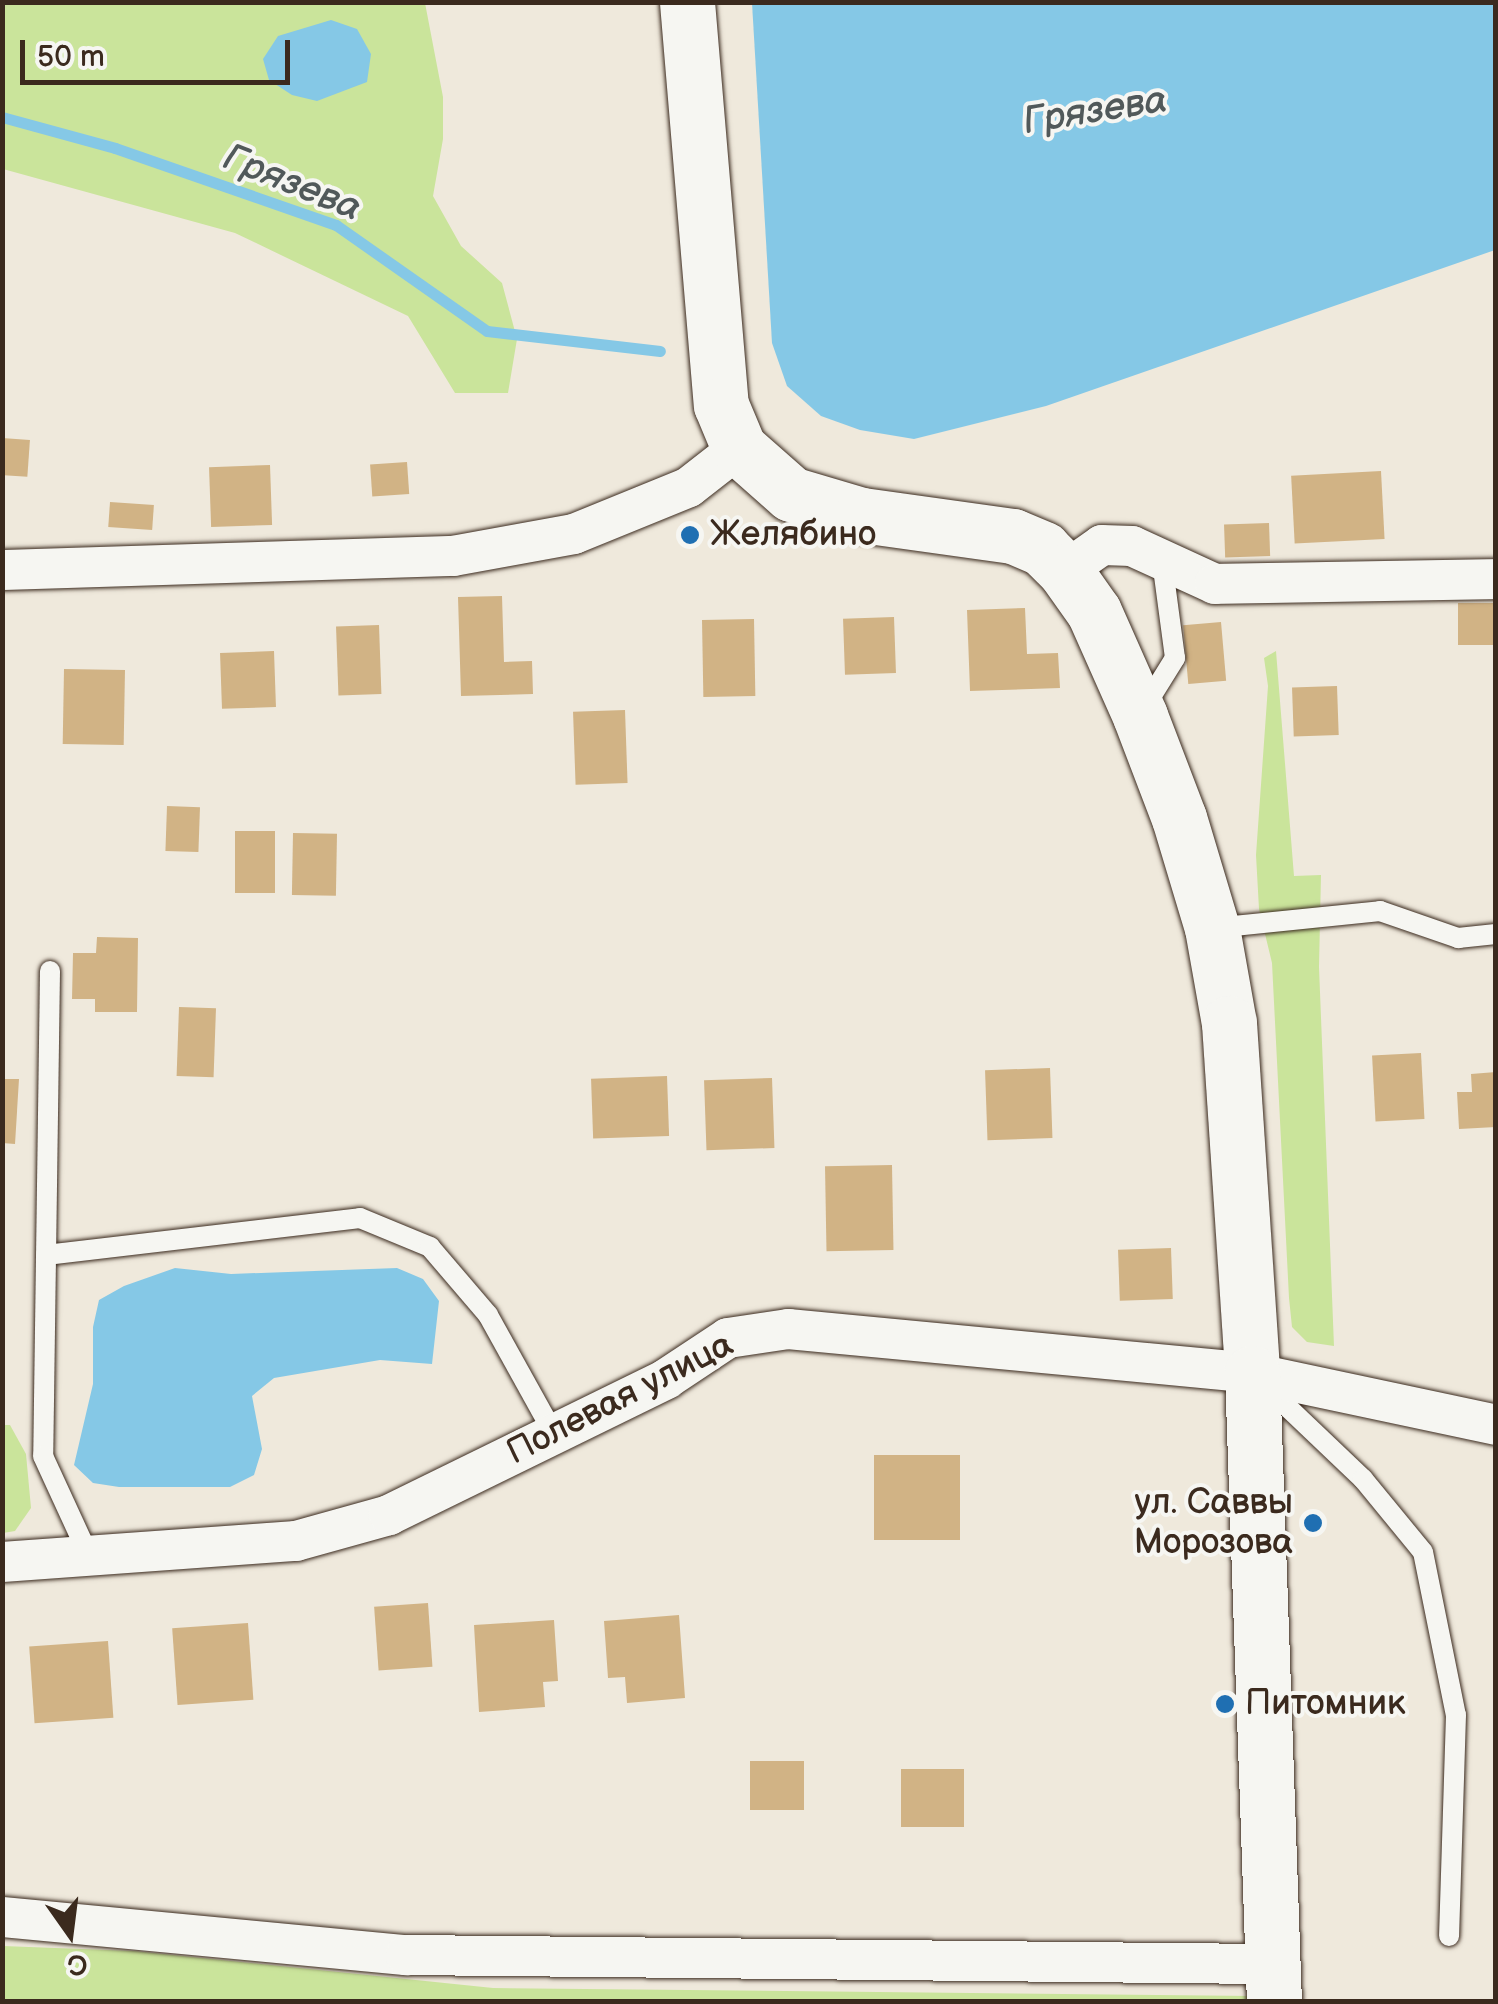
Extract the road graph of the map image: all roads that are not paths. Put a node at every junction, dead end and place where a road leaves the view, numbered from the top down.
1 (687, 2) edge
2 (739, 448) junction
3 (1162, 560) junction
4 (2, 570) edge
5 (1065, 571) junction
6 (1496, 578) edge
7 (1140, 716) junction
8 (1212, 928) junction
9 (1496, 934) edge
10 (50, 971) dead end
11 (46, 1255) junction
12 (1252, 1372) junction
13 (1496, 1425) edge
14 (554, 1434) junction
15 (90, 1558) junction
16 (2, 1562) edge
17 (2, 1917) edge
18 (1449, 1936) dead end
19 (1273, 1983) edge

1 - 2 street
2 - 4 street
2 - 5 street
3 - 5 street
3 - 6 street
3 - 7 lane
5 - 7 street
7 - 8 street
8 - 9 lane
8 - 12 street
10 - 11 lane
11 - 14 lane
11 - 15 lane
12 - 13 street, Полевая улица
12 - 14 street, Полевая улица
12 - 18 lane
12 - 19 street
14 - 15 street, Полевая улица
15 - 16 street, Полевая улица
17 - 19 street

